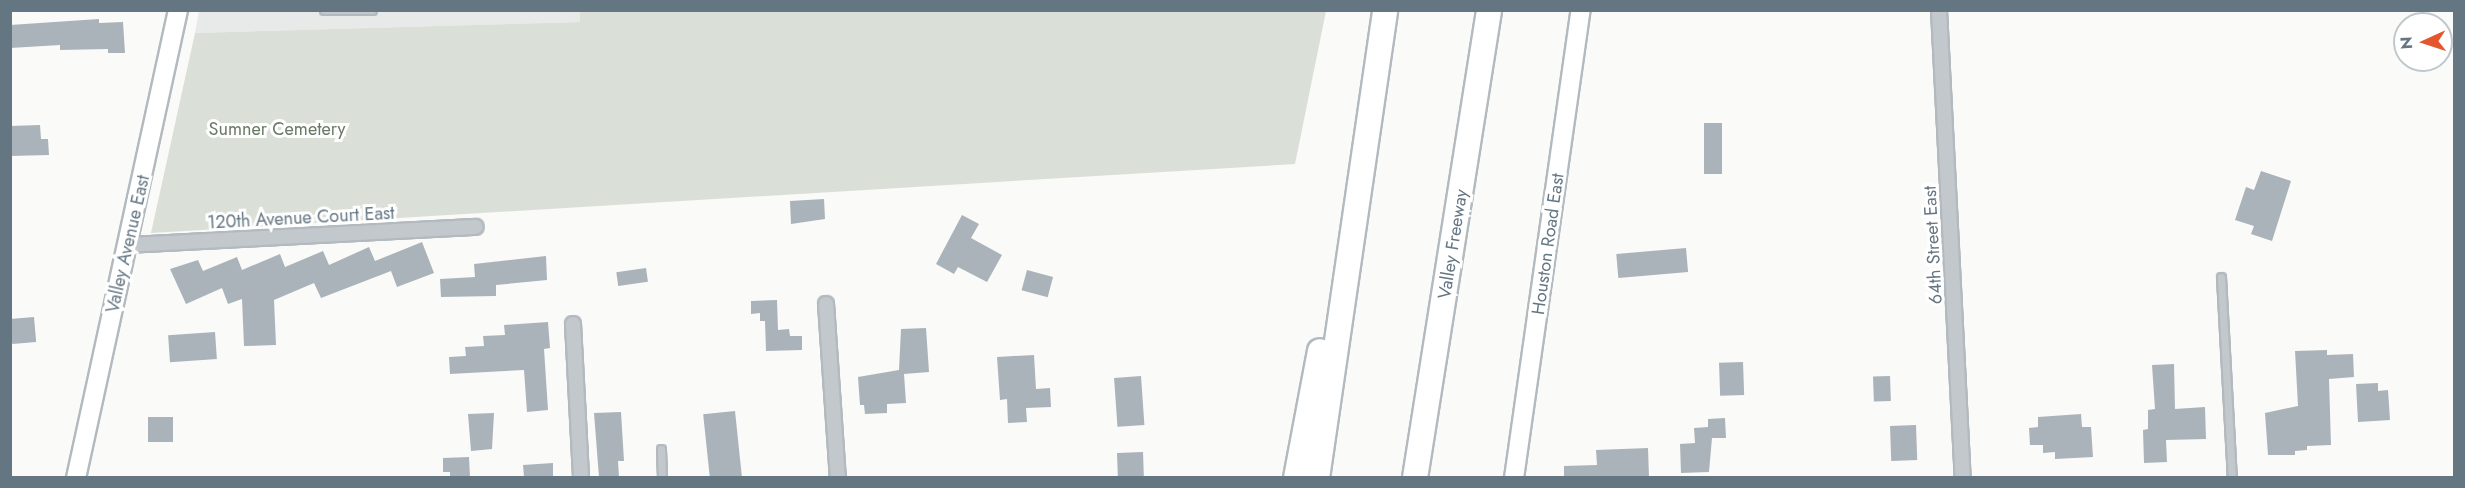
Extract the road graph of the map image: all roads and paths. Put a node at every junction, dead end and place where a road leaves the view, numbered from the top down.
1 (178, 10) edge
2 (324, 10) edge
3 (372, 10) edge
4 (1385, 10) edge
5 (1489, 10) edge
6 (1581, 10) edge
7 (1939, 10) edge
8 (1360, 179) junction
9 (476, 228) dead end
10 (128, 245) junction
11 (2221, 277) dead end
12 (826, 304) dead end
13 (573, 324) dead end
14 (661, 449) dead end
15 (76, 477) edge
16 (581, 477) edge
17 (662, 477) edge
18 (838, 477) edge
19 (1296, 477) edge
20 (1317, 477) edge
21 (1417, 477) edge
22 (1514, 477) edge
23 (1963, 477) edge
24 (2232, 477) edge

1 - 10 main road, Valley Avenue East
2 - 3 lane
4 - 8 highway
5 - 21 highway, Valley Freeway
6 - 22 main road, Houston Road East
7 - 23 street, 64th Street East
8 - 19 highway
8 - 20 highway
9 - 10 street, 120th Avenue Court East
10 - 15 main road, Valley Avenue East
11 - 24 lane
12 - 18 street
13 - 16 street
14 - 17 lane

